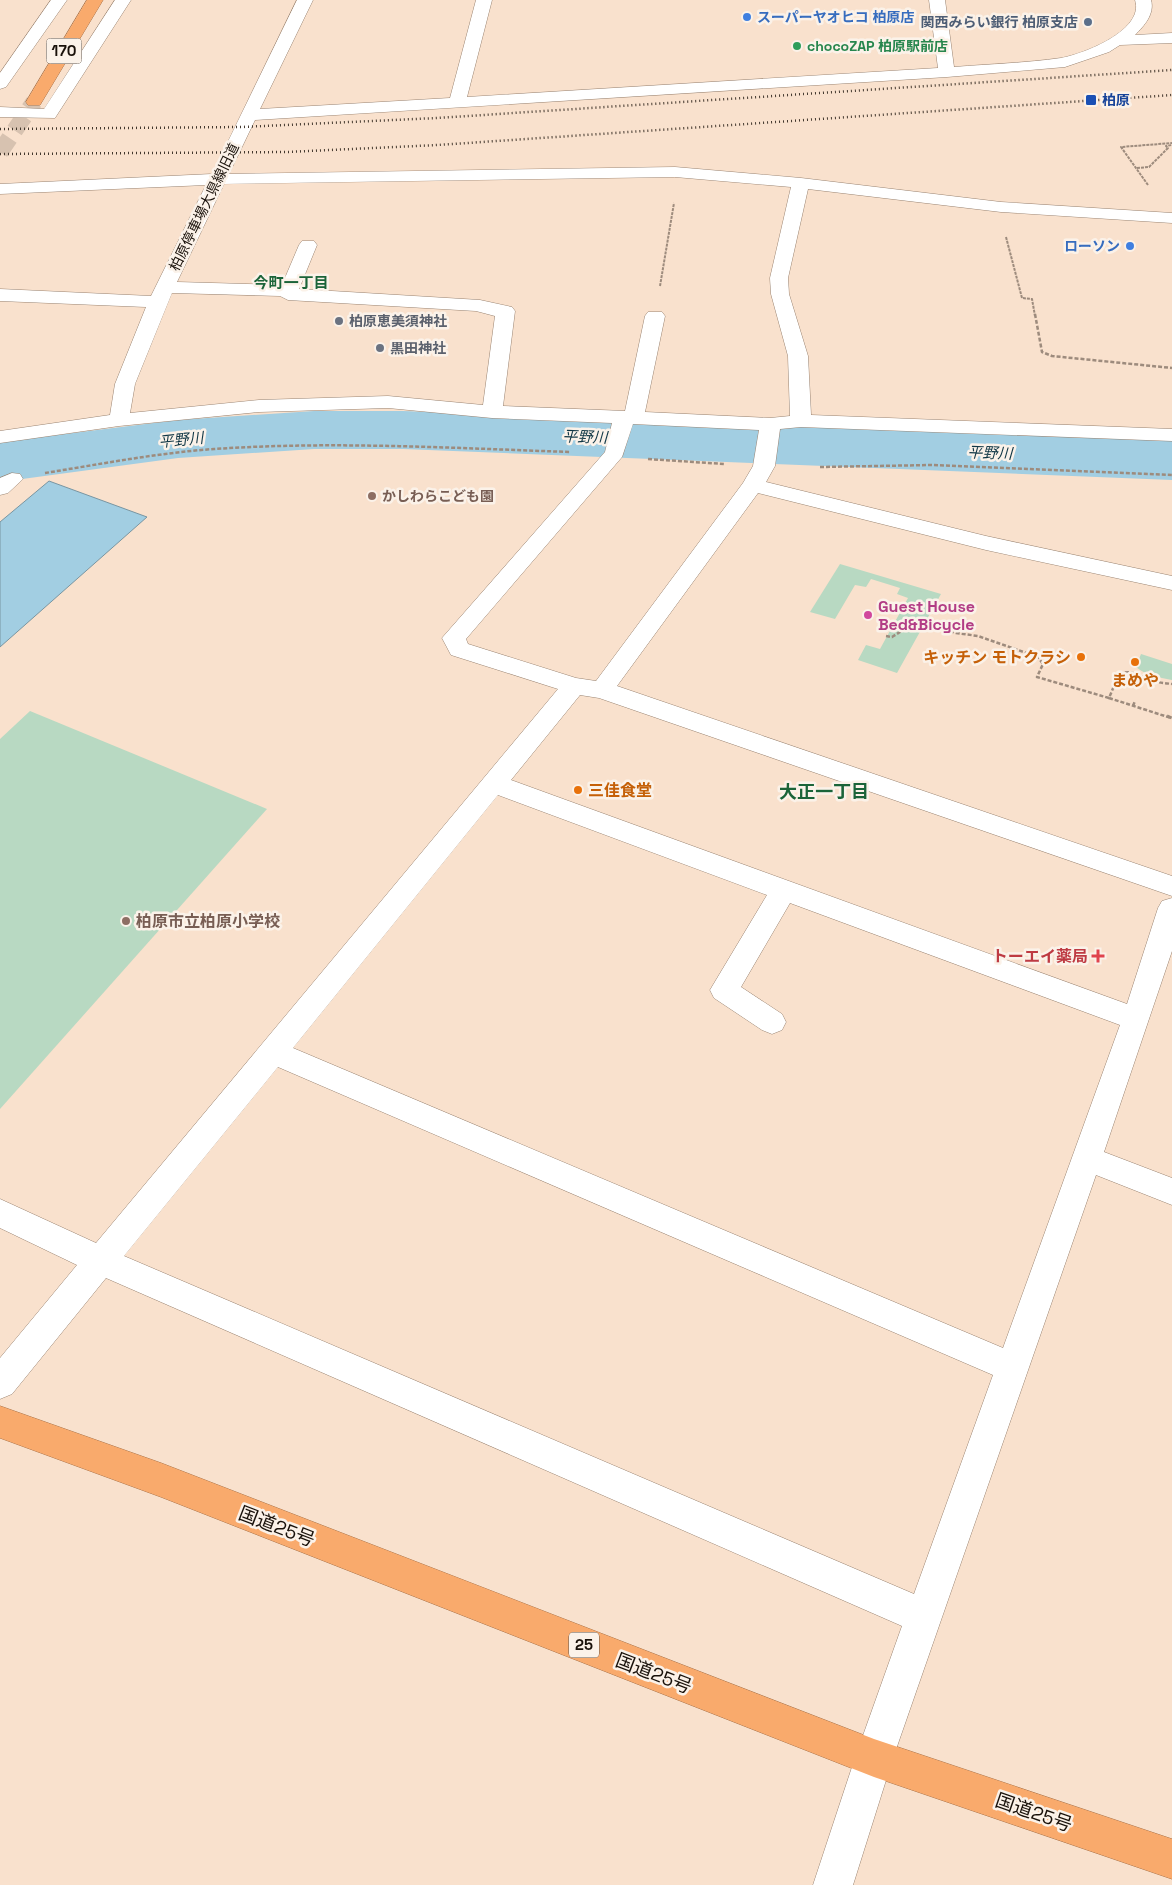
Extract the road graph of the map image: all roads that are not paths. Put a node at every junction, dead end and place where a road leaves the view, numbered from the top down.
1 (59, 0) edge
2 (95, 0) edge
3 (123, 0) edge
4 (305, 0) edge
5 (484, 0) edge
6 (937, 0) edge
7 (1143, 0) edge
8 (1172, 38) edge
9 (1116, 41) junction
10 (947, 72) junction
11 (0, 84) edge
12 (34, 102) tunnel mouth
13 (457, 102) junction
14 (0, 112) edge
15 (248, 115) junction
16 (218, 179) junction
17 (801, 183) junction
18 (2, 192) edge
19 (1172, 218) edge
20 (308, 245) dead end
21 (288, 291) junction
22 (0, 295) edge
23 (162, 295) junction
24 (655, 316) road end
25 (492, 412) junction
26 (119, 420) junction
27 (801, 421) junction
28 (626, 422) junction
29 (1172, 435) edge
30 (0, 437) edge
31 (767, 444) junction
32 (753, 484) junction
33 (1172, 584) edge
34 (574, 686) junction
35 (602, 690) junction
36 (494, 784) junction
37 (1172, 886) edge
38 (784, 890) junction
39 (1172, 908) edge
40 (1136, 1019) junction
41 (772, 1022) dead end
42 (274, 1052) junction
43 (1086, 1158) junction
44 (1172, 1192) edge
45 (0, 1213) edge
46 (101, 1261) junction
47 (1012, 1368) junction
48 (0, 1383) edge
49 (0, 1422) edge
50 (924, 1617) junction
51 (874, 1758) junction
52 (1172, 1859) edge
53 (833, 1885) edge

1 - 11 street
2 - 12 highway, 170
3 - 14 street
4 - 15 street, 柏原停車場大県線旧道
5 - 13 street
6 - 10 street
7 - 9 street
8 - 9 street
9 - 10 street
10 - 13 street
13 - 15 street
15 - 16 street, 柏原停車場大県線旧道
16 - 17 street
16 - 18 street
16 - 23 street, 柏原停車場大県線旧道
17 - 19 street
17 - 27 street
20 - 21 street
21 - 23 street
21 - 25 street
22 - 23 street
23 - 26 street, 柏原停車場大県線旧道
24 - 28 street
25 - 26 street
25 - 28 street
26 - 30 street
27 - 29 street
27 - 31 street
28 - 31 street
28 - 34 street
31 - 32 street
32 - 33 street
32 - 35 street
34 - 35 street
34 - 36 street
35 - 37 street
36 - 38 street
36 - 42 street
38 - 40 street
38 - 41 street
39 - 40 street
40 - 43 street
42 - 46 street
42 - 47 street
43 - 44 street
43 - 47 street
45 - 46 street
46 - 48 street
46 - 50 street
47 - 50 street
49 - 51 highway, 国道25号 / 25
50 - 51 street
51 - 52 highway, 国道25号 / 25
51 - 53 street

